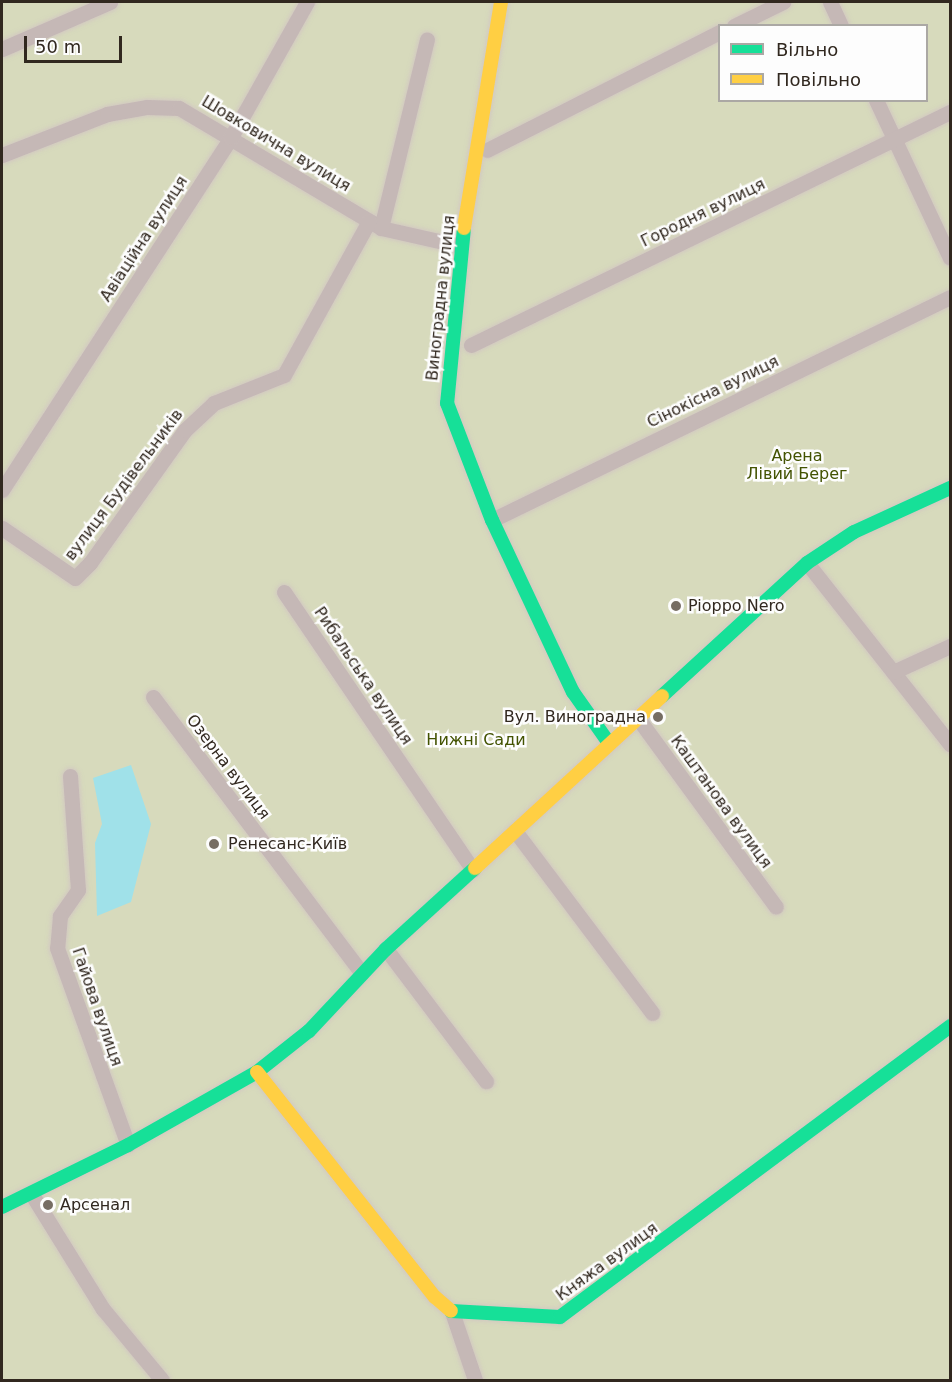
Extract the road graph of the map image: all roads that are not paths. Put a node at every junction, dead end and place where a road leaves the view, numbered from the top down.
1 (307, 2) edge
2 (501, 2) edge
3 (783, 2) edge
4 (830, 2) edge
5 (102, 3) edge
6 (738, 24) edge
7 (840, 24) edge
8 (718, 33) edge
9 (427, 40) dead end
10 (2, 49) edge
11 (877, 102) edge
12 (951, 112) edge
13 (231, 137) junction
14 (894, 140) junction
15 (487, 150) dead end
16 (2, 155) edge
17 (375, 224) junction
18 (461, 246) junction
19 (951, 258) edge
20 (951, 297) edge
21 (471, 345) dead end
22 (951, 488) edge
23 (2, 490) edge
24 (492, 520) junction
25 (2, 528) edge
26 (807, 563) junction
27 (284, 592) dead end
28 (951, 646) edge
29 (893, 672) junction
30 (153, 697) dead end
31 (637, 717) junction
32 (609, 744) junction
33 (951, 744) edge
34 (70, 776) dead end
35 (515, 831) junction
36 (473, 870) junction
37 (776, 908) dead end
38 (386, 949) junction
39 (362, 973) junction
40 (652, 1013) dead end
41 (951, 1026) edge
42 (257, 1072) junction
43 (486, 1081) dead end
44 (128, 1145) junction
45 (31, 1193) junction
46 (2, 1207) edge
47 (452, 1312) junction
48 (162, 1380) edge
49 (475, 1380) edge

1 - 13 street, Авіаційна вулиця
2 - 18 street, Виноградна вулиця
3 - 6 street
4 - 7 street
5 - 10 street
8 - 15 street
9 - 17 street
11 - 14 street
12 - 14 street, Городня вулиця
13 - 16 street, Шовковична вулиця
13 - 17 street, Шовковична вулиця
13 - 23 street, Авіаційна вулиця
14 - 19 street
14 - 21 street, Городня вулиця
17 - 18 street, Шовковична вулиця
17 - 25 street, вулиця Будівельників
18 - 24 street, Виноградна вулиця
20 - 24 street, Сінокісна вулиця
22 - 26 street
24 - 32 street, Виноградна вулиця
26 - 29 street
26 - 31 street
27 - 36 street, Рибальська вулиця
28 - 29 street
29 - 33 street
30 - 39 street, Озерна вулиця
31 - 32 street
31 - 37 street, Каштанова вулиця
32 - 35 street
34 - 44 street, Гайова вулиця
35 - 36 street
35 - 40 street
36 - 38 street
38 - 39 street
38 - 43 street
39 - 42 street
41 - 47 street, Княжа вулиця
42 - 44 street
42 - 47 street
44 - 45 street
45 - 46 street
45 - 48 street
47 - 49 street

